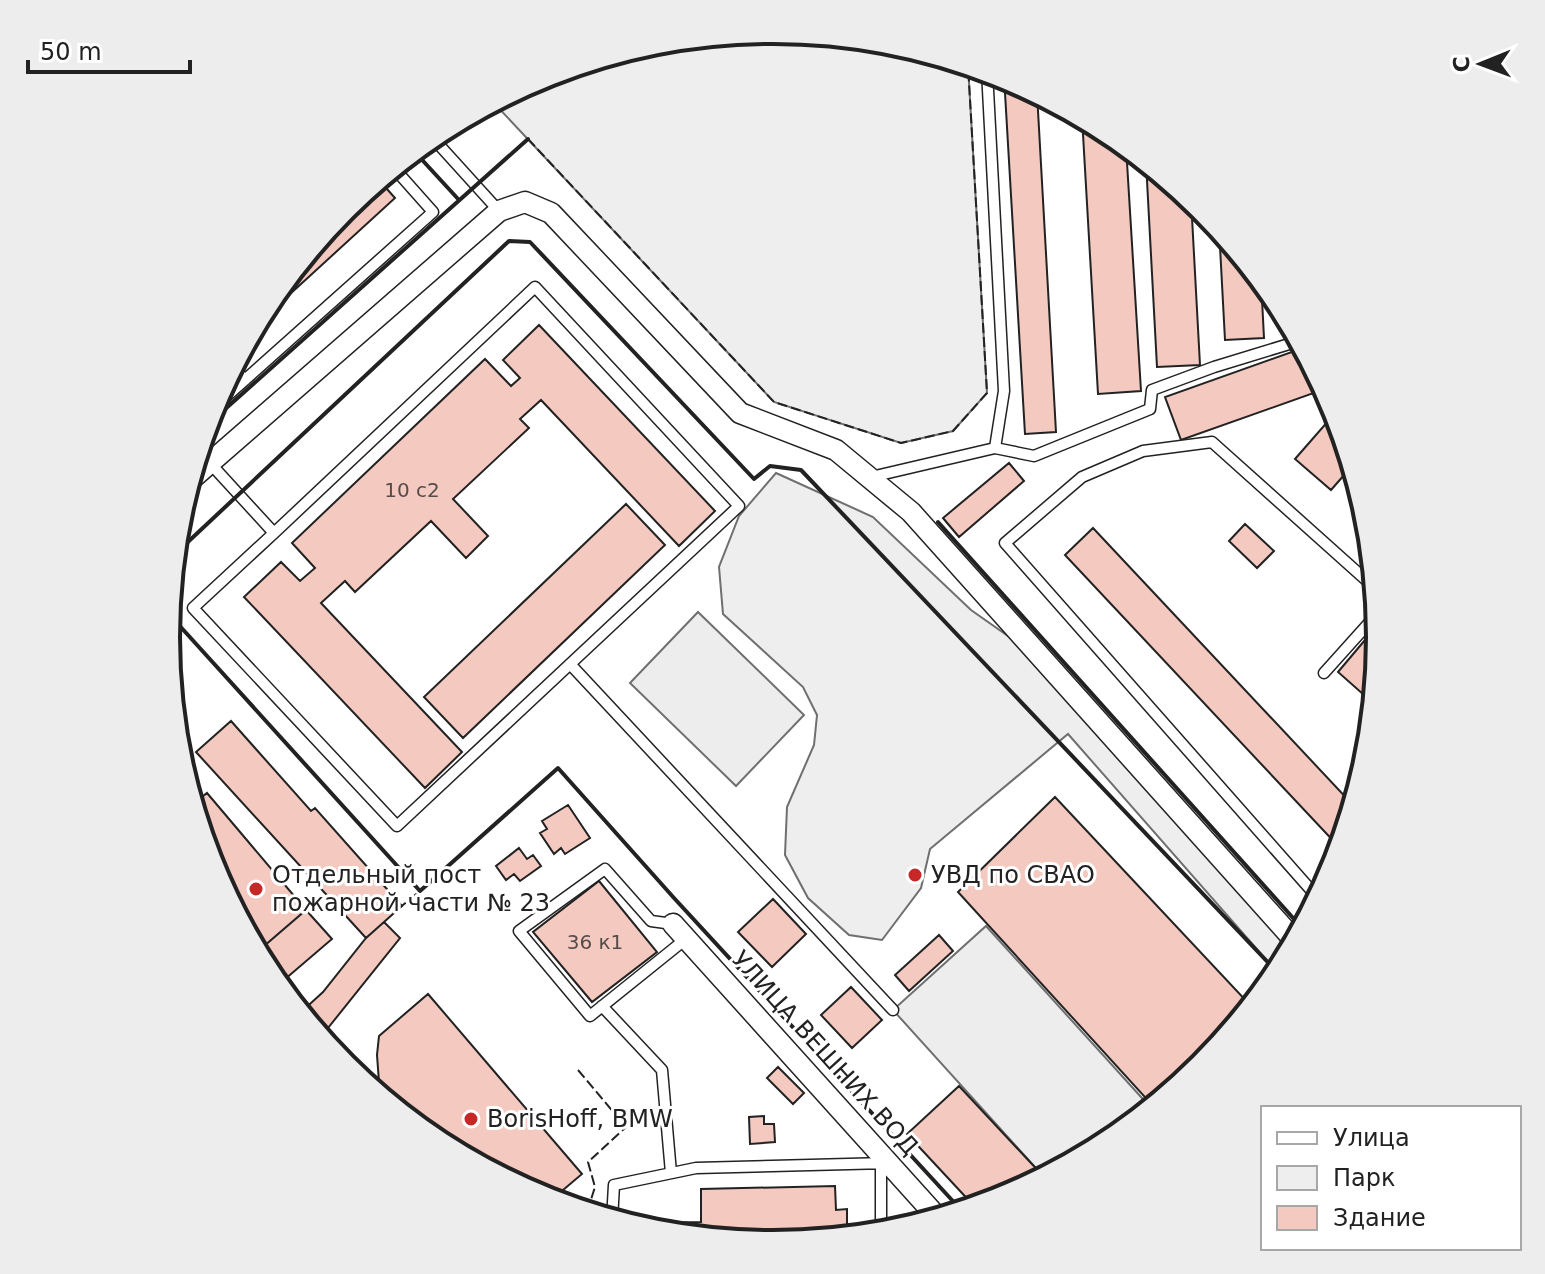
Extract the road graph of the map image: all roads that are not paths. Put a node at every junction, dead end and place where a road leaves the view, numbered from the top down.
1 (988, 85) edge
2 (440, 146) edge
3 (401, 176) edge
4 (499, 211) junction
5 (1288, 344) edge
6 (241, 375) edge
7 (245, 380) junction
8 (234, 389) edge
9 (995, 448) junction
10 (209, 453) edge
11 (207, 460) edge
12 (869, 478) junction
13 (274, 533) junction
14 (1361, 574) edge
15 (1366, 630) edge
16 (570, 664) junction
17 (1324, 673) dead end
18 (1309, 888) edge
19 (680, 931) junction
20 (1287, 932) edge
21 (602, 1006) junction
22 (893, 1010) dead end
23 (885, 1163) junction
24 (671, 1173) junction
25 (613, 1208) edge
26 (929, 1209) edge
27 (882, 1220) edge

1 - 9 lane
2 - 4 lane
3 - 7 lane
4 - 10 street
4 - 12 street
5 - 9 lane
6 - 7 lane
7 - 8 lane
9 - 12 lane
11 - 13 lane
12 - 20 street
13 - 16 lane
13 - 16 lane
14 - 18 lane
15 - 17 lane
16 - 22 lane
19 - 21 lane
19 - 21 lane
19 - 23 street, УЛИЦА ВЕШНИХ ВОД
21 - 24 lane
23 - 24 lane
23 - 26 street, УЛИЦА ВЕШНИХ ВОД
23 - 27 lane
24 - 25 lane

